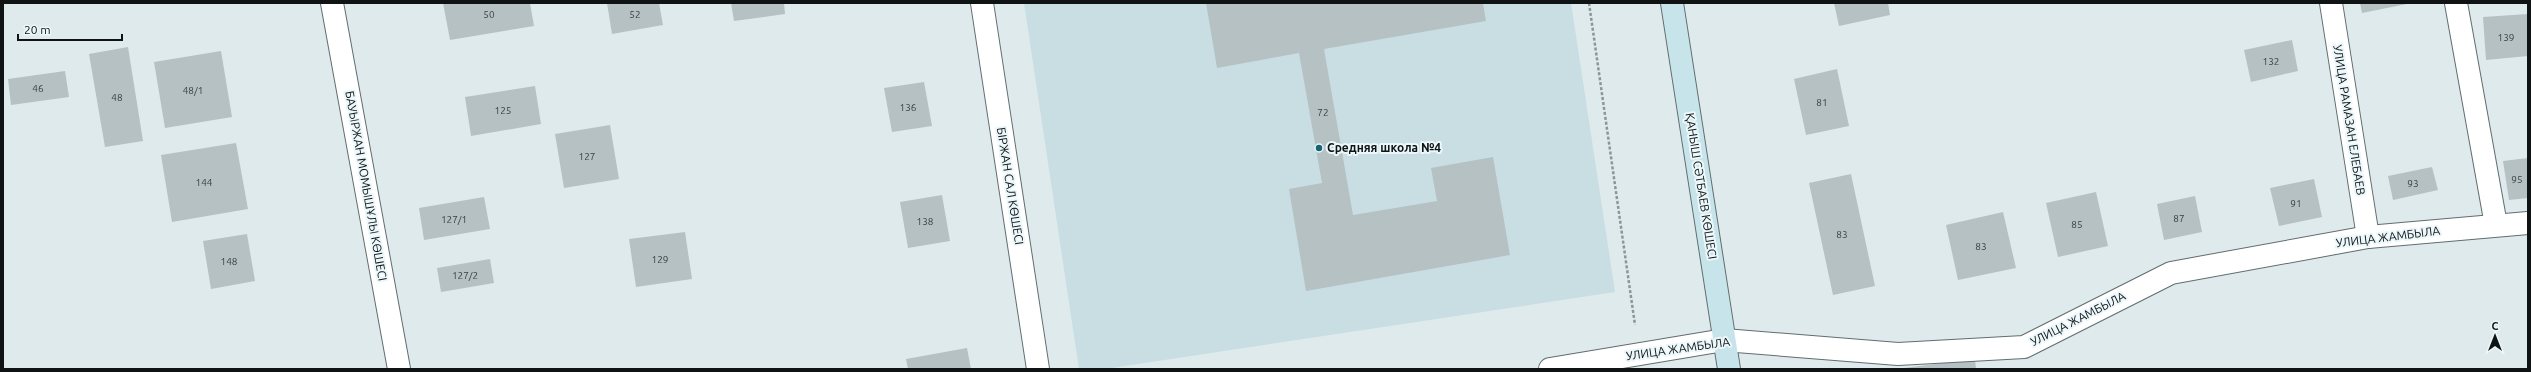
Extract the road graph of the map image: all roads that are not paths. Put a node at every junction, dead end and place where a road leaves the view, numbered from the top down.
1 (332, 3) edge
2 (982, 3) edge
3 (1672, 3) edge
4 (2330, 3) edge
5 (2456, 3) edge
6 (2528, 222) edge
7 (2496, 225) junction
8 (2368, 237) junction
9 (1724, 340) junction
10 (399, 369) edge
11 (1038, 369) edge
12 (1550, 369) edge
13 (1729, 369) edge

1 - 10 street, БАУЫРЖАН МОМЫШҰЛЫ КӨШЕСІ
2 - 11 street, БІРЖАН САЛ КӨШЕСІ
3 - 9 street, ҚАНЫШ СӘТБАЕВ КӨШЕСІ
4 - 8 street, УЛИЦА РАМАЗАН ЕЛЕБАЕВ
5 - 7 street
6 - 7 street, УЛИЦА ЖАМБЫЛА
7 - 8 street, УЛИЦА ЖАМБЫЛА
8 - 9 street, УЛИЦА ЖАМБЫЛА
9 - 12 street, УЛИЦА ЖАМБЫЛА
9 - 13 street, ҚАНЫШ СӘТБАЕВ КӨШЕСІ

